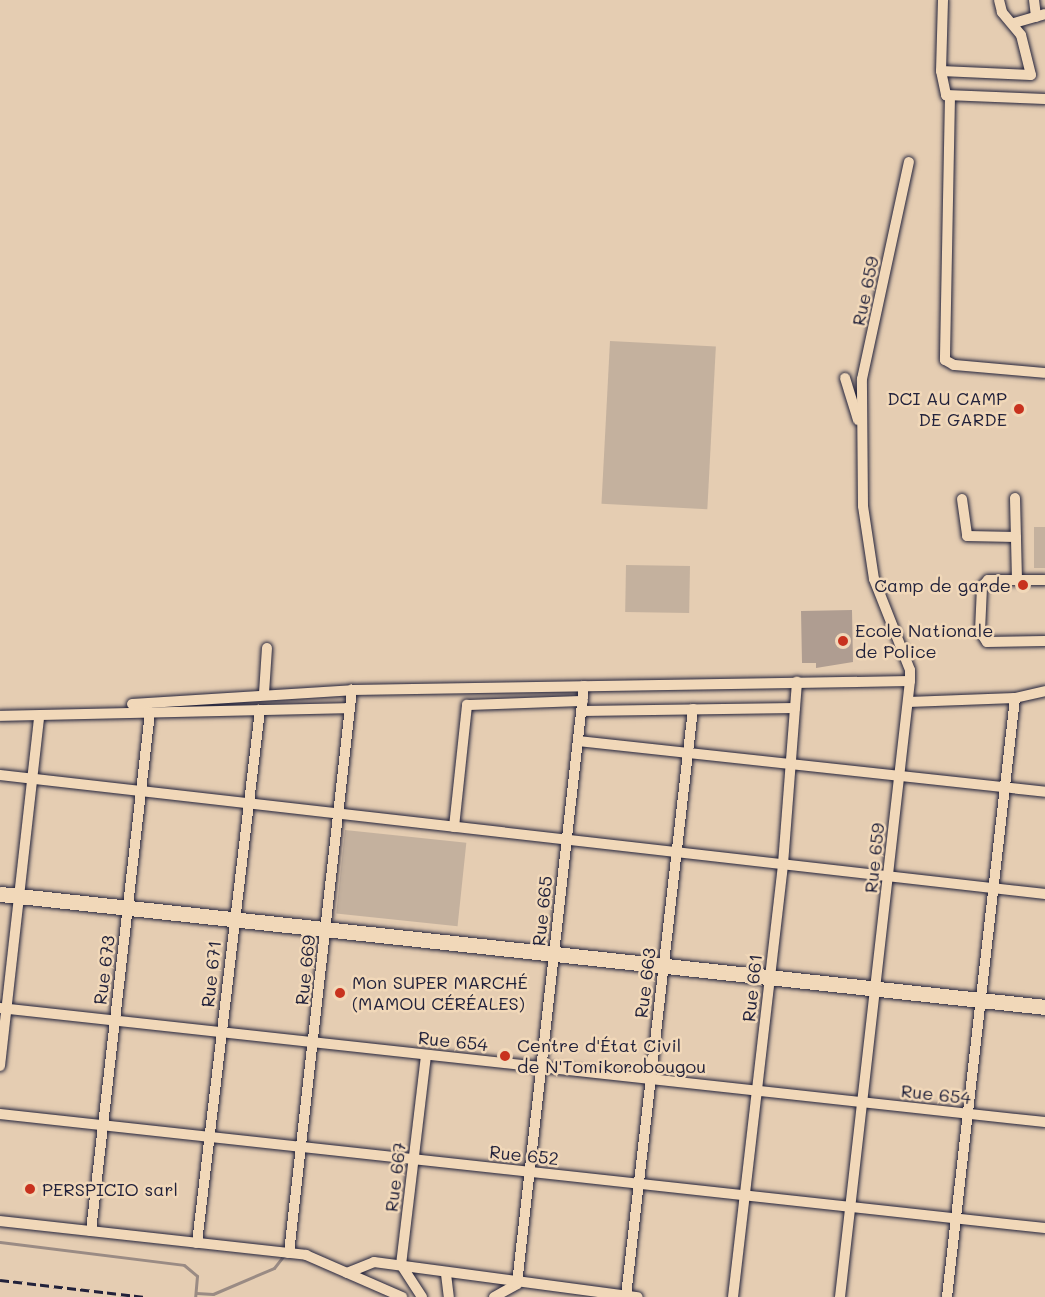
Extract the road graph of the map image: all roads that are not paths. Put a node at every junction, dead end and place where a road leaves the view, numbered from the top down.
1 (943, 0) edge
2 (999, 0) edge
3 (1034, 0) edge
4 (1041, 15) edge
5 (1014, 23) junction
6 (941, 71) junction
7 (950, 96) junction
8 (1045, 99) edge
9 (909, 162) dead end
10 (1045, 374) edge
11 (845, 378) dead end
12 (861, 428) junction
13 (1014, 498) dead end
14 (962, 499) dead end
15 (1016, 537) junction
16 (1017, 579) junction
17 (1045, 580) edge
18 (1045, 641) edge
19 (267, 648) dead end
20 (910, 681) junction
21 (797, 682) junction
22 (584, 686) junction
23 (352, 690) junction
24 (1045, 692) edge
25 (264, 693) junction
26 (1015, 698) junction
27 (908, 702) junction
28 (132, 704) dead end
29 (582, 706) junction
30 (351, 708) junction
31 (795, 708) junction
32 (693, 709) junction
33 (260, 710) junction
34 (150, 712) junction
35 (0, 716) edge
36 (39, 718) junction
37 (578, 741) junction
38 (688, 753) junction
39 (790, 764) junction
40 (0, 775) edge
41 (900, 776) junction
42 (33, 778) junction
43 (1005, 787) junction
44 (141, 791) junction
45 (1045, 792) edge
46 (249, 803) junction
47 (339, 813) junction
48 (454, 826) junction
49 (567, 840) junction
50 (677, 852) junction
51 (783, 864) junction
52 (888, 876) junction
53 (994, 888) junction
54 (0, 894) edge
55 (1045, 894) edge
56 (19, 896) junction
57 (127, 908) junction
58 (234, 919) junction
59 (326, 929) junction
60 (554, 954) junction
61 (664, 966) junction
62 (770, 977) junction
63 (875, 988) junction
64 (981, 1000) junction
65 (1045, 1007) edge
66 (3, 1008) edge
67 (114, 1020) junction
68 (221, 1032) junction
69 (313, 1042) junction
70 (426, 1054) junction
71 (0, 1065) edge
72 (541, 1067) junction
73 (651, 1079) junction
74 (757, 1091) junction
75 (862, 1102) junction
76 (0, 1114) edge
77 (968, 1114) junction
78 (1045, 1122) edge
79 (103, 1125) junction
80 (210, 1137) junction
81 (301, 1147) junction
82 (414, 1160) junction
83 (530, 1172) junction
84 (639, 1184) junction
85 (745, 1196) junction
86 (850, 1207) junction
87 (956, 1219) junction
88 (0, 1221) edge
89 (1045, 1228) edge
90 (90, 1231) junction
91 (197, 1243) junction
92 (289, 1253) junction
93 (401, 1265) junction
94 (347, 1272) junction
95 (446, 1274) junction
96 (517, 1284) junction
97 (632, 1296) edge
98 (402, 1297) edge
99 (422, 1297) edge
100 (449, 1297) edge
101 (494, 1297) edge
102 (734, 1297) edge
103 (840, 1297) edge
104 (947, 1297) edge

1 - 6 street
2 - 5 street
3 - 4 street
4 - 5 street
5 - 6 street
6 - 7 street
7 - 8 street
7 - 10 street
9 - 12 street, Rue 659
11 - 12 street, Rue 659
12 - 20 street, Rue 659
13 - 15 street
14 - 15 street
15 - 16 street
16 - 17 street
16 - 18 street
19 - 25 street
20 - 21 street
20 - 27 street, Rue 659
21 - 22 street
21 - 31 street, Rue 661
22 - 23 street
22 - 29 street, Rue 665
23 - 25 street
23 - 30 street, Rue 669
24 - 26 street
25 - 28 street
26 - 27 street
26 - 43 street
27 - 41 street, Rue 659
29 - 32 street
29 - 37 street, Rue 665
29 - 48 street
30 - 33 street
30 - 47 street, Rue 669
31 - 32 street
31 - 39 street, Rue 661
32 - 38 street, Rue 663
33 - 34 street
33 - 46 street, Rue 671
34 - 36 street
34 - 44 street, Rue 673
35 - 36 street
36 - 42 street
37 - 38 street
37 - 49 street, Rue 665
38 - 39 street
38 - 50 street, Rue 663
39 - 41 street
39 - 51 street, Rue 661
40 - 42 street
41 - 43 street
41 - 52 street, Rue 659
42 - 44 street
42 - 56 street
43 - 45 street
43 - 53 street
44 - 46 street
44 - 57 street, Rue 673
46 - 47 street
46 - 58 street, Rue 671
47 - 48 street
47 - 59 street, Rue 669
48 - 49 street
49 - 50 street
49 - 60 street, Rue 665
50 - 51 street
50 - 61 street, Rue 663
51 - 52 street
51 - 62 street, Rue 661
52 - 53 street
52 - 63 street, Rue 659
53 - 55 street
53 - 64 street
54 - 56 street
56 - 57 street
56 - 66 street
57 - 58 street
57 - 67 street, Rue 673
58 - 59 street
58 - 68 street, Rue 671
59 - 60 street
59 - 69 street, Rue 669
60 - 61 street
60 - 72 street, Rue 665
61 - 62 street
61 - 73 street, Rue 663
62 - 63 street
62 - 74 street, Rue 661
63 - 64 street
63 - 75 street, Rue 659
64 - 65 street
64 - 77 street
66 - 67 street, Rue 654
66 - 71 street
67 - 68 street, Rue 654
67 - 79 street, Rue 673
68 - 69 street, Rue 654
68 - 80 street, Rue 671
69 - 70 street, Rue 654
69 - 81 street, Rue 669
70 - 72 street, Rue 654
70 - 82 street, Rue 667
72 - 73 street, Rue 654
72 - 83 street, Rue 665
73 - 74 street, Rue 654
73 - 84 street, Rue 663
74 - 75 street, Rue 654
74 - 85 street, Rue 661
75 - 77 street, Rue 654
75 - 86 street, Rue 659
76 - 79 street, Rue 652
77 - 78 street, Rue 654
77 - 87 street
79 - 80 street, Rue 652
79 - 90 street, Rue 673
80 - 81 street, Rue 652
80 - 91 street, Rue 671
81 - 82 street, Rue 652
81 - 92 street, Rue 669
82 - 83 street, Rue 652
82 - 93 street, Rue 667
83 - 84 street, Rue 652
83 - 96 street, Rue 665
84 - 85 street, Rue 652
84 - 97 street, Rue 663
85 - 86 street, Rue 652
85 - 102 street, Rue 661
86 - 87 street, Rue 652
86 - 103 street, Rue 659
87 - 89 street, Rue 652
87 - 104 street
88 - 90 street
90 - 91 street
91 - 92 street
92 - 94 street
93 - 94 street
93 - 95 street
93 - 99 street
94 - 98 street
95 - 96 street
95 - 100 street
96 - 97 street
96 - 101 street

